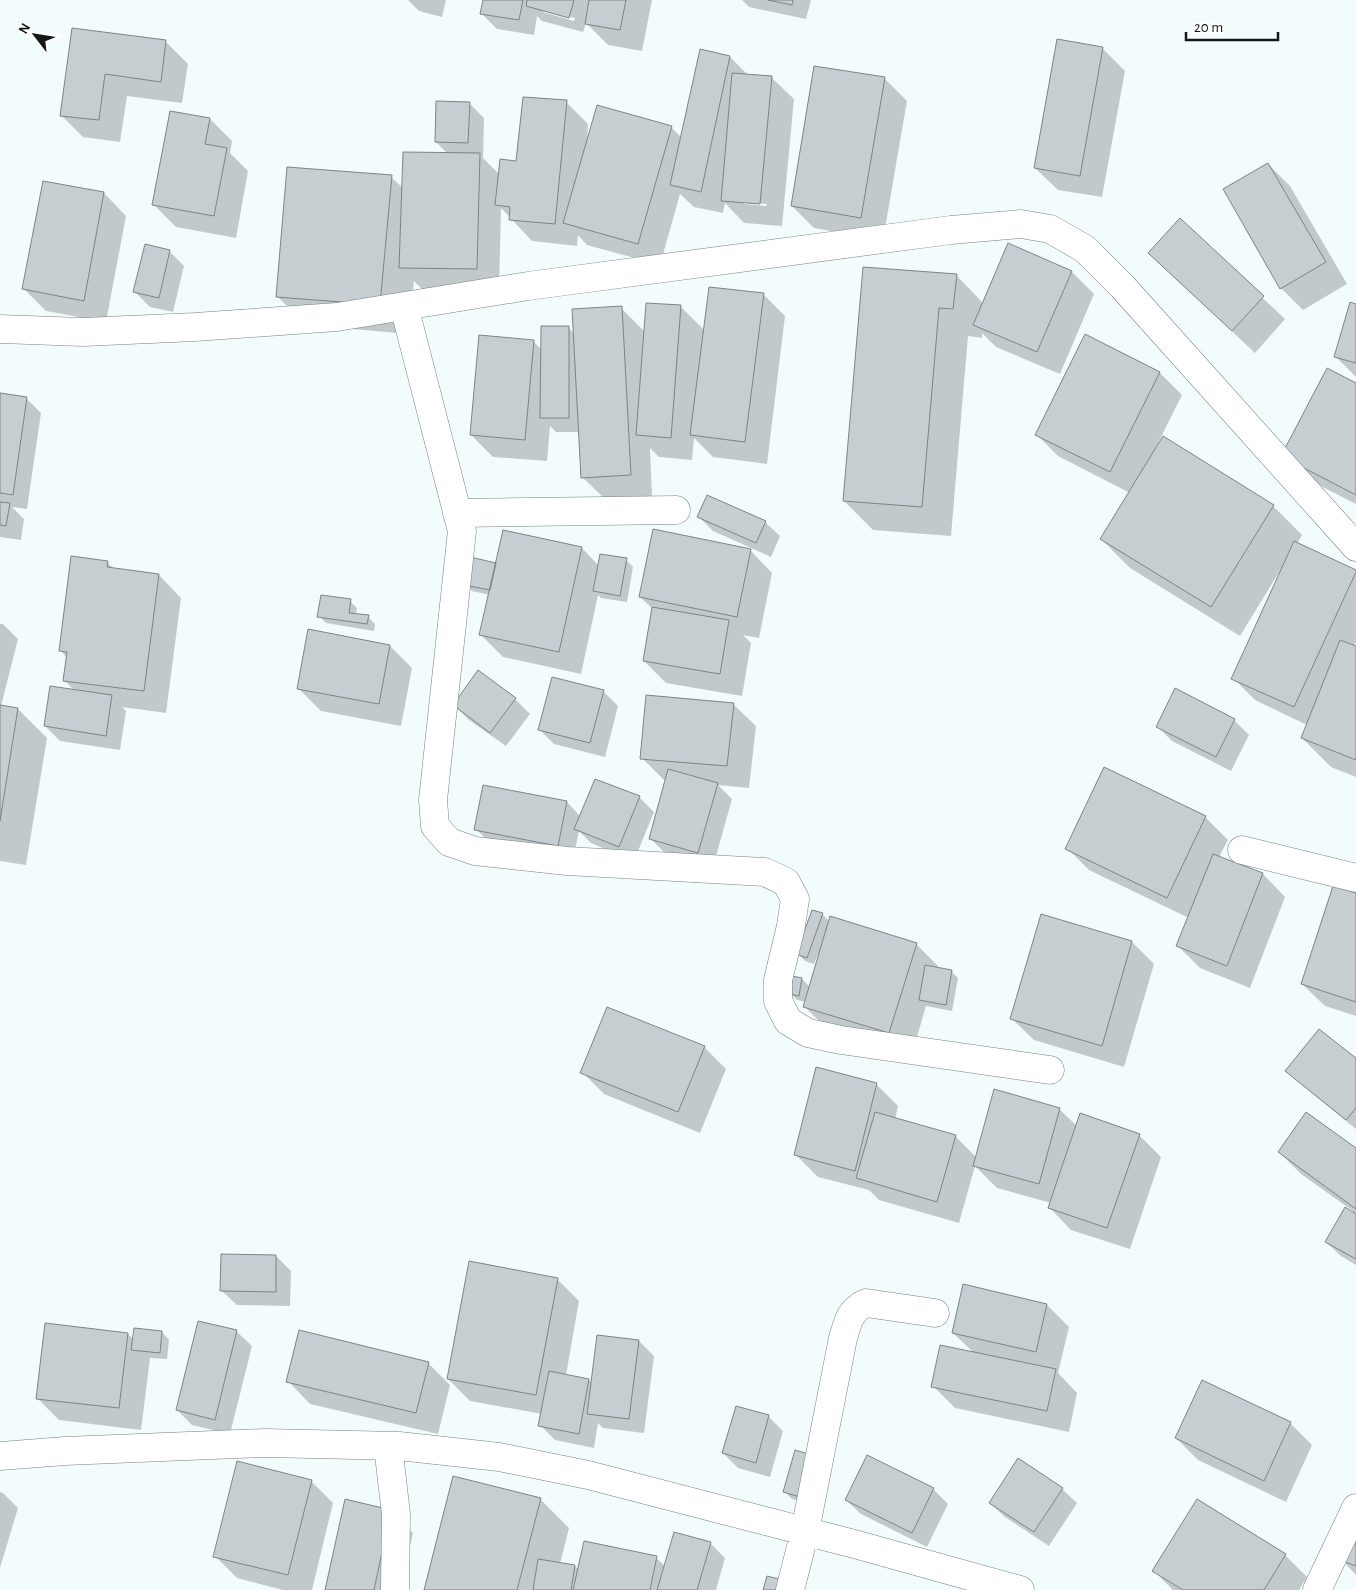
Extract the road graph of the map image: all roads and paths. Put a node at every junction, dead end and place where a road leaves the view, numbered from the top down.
1 (404, 306) junction
2 (0, 329) edge
3 (676, 510) dead end
4 (457, 513) junction
5 (1356, 547) edge
6 (1242, 850) dead end
7 (1356, 878) edge
8 (1050, 1070) dead end
9 (935, 1313) dead end
10 (388, 1446) junction
11 (0, 1456) edge
12 (1356, 1508) edge
13 (805, 1531) junction
14 (395, 1590) edge
15 (790, 1590) edge
16 (1020, 1590) edge
17 (1317, 1590) edge

1 - 2 street
1 - 4 street
1 - 5 street
3 - 4 street
4 - 8 street
6 - 7 street
9 - 13 street
10 - 11 street
10 - 13 street
10 - 14 street
12 - 17 street
13 - 15 street
13 - 16 street

